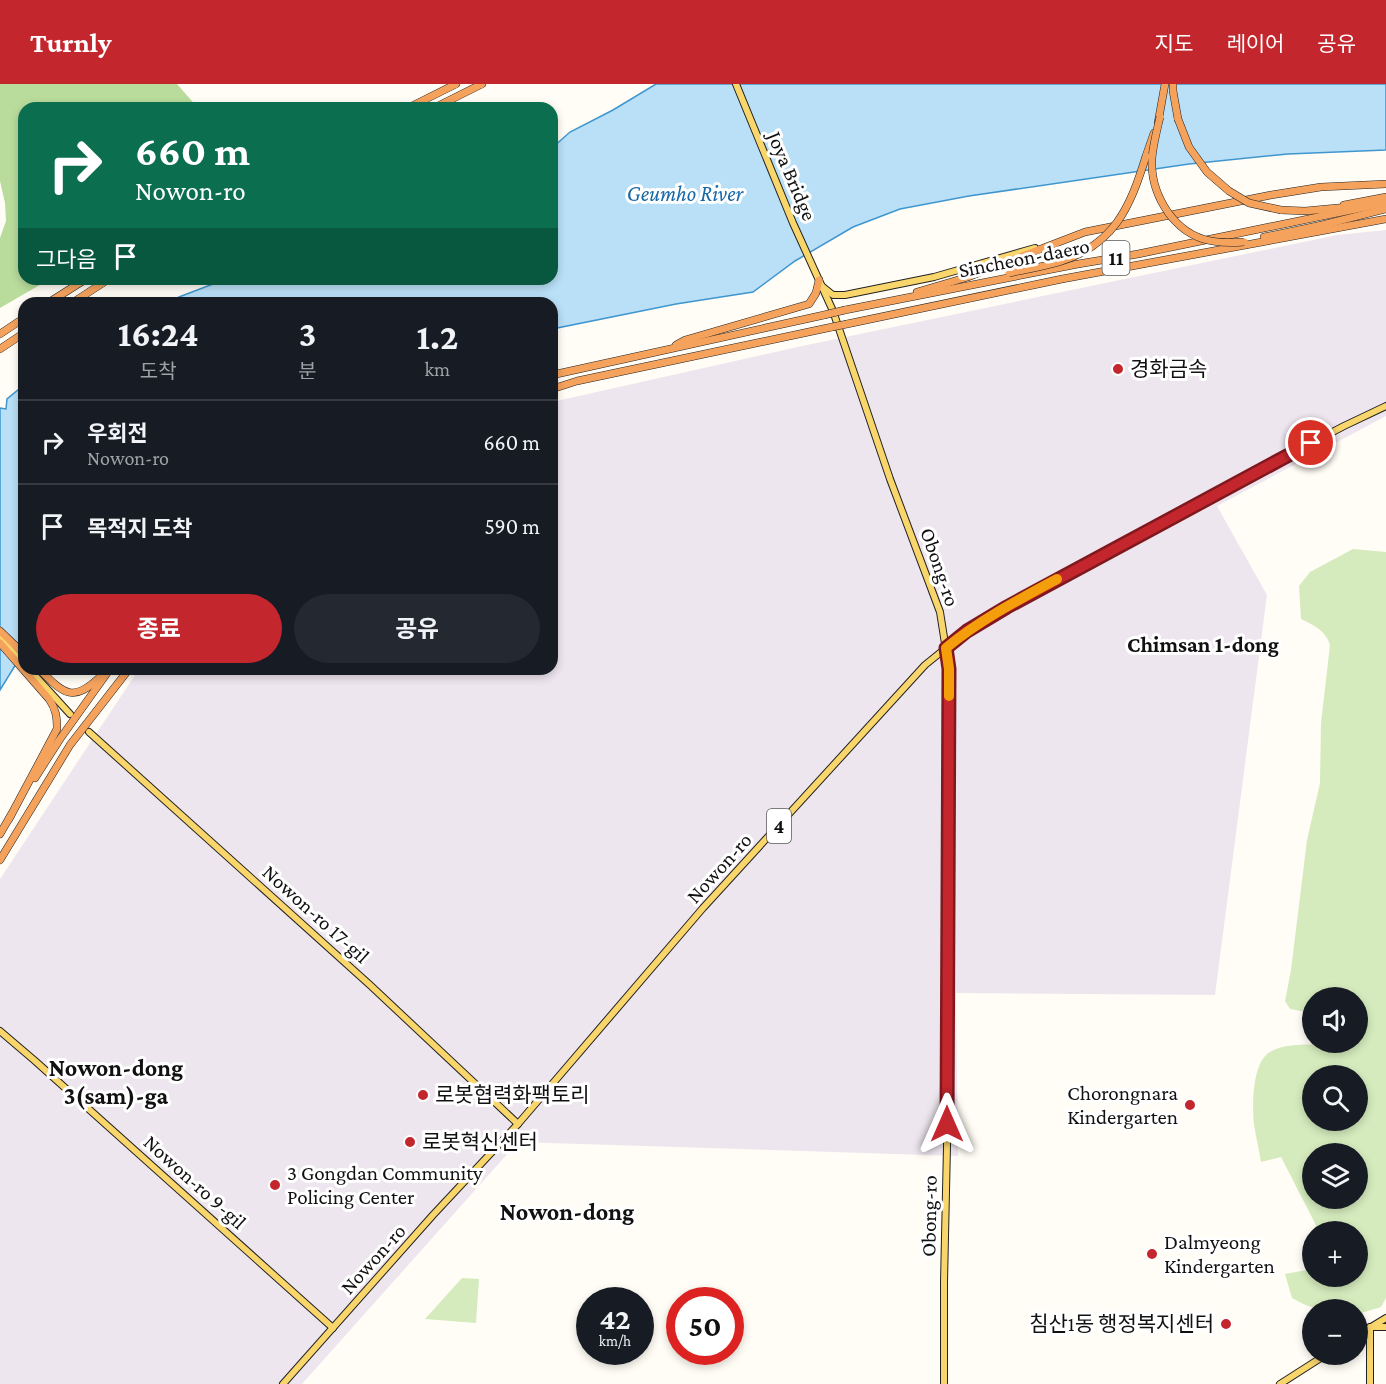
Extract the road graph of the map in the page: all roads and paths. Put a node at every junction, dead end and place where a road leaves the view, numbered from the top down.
1 (456, 84) edge
2 (482, 84) edge
3 (736, 84) edge
4 (1165, 84) edge
5 (1173, 84) edge
6 (420, 102) edge
7 (446, 102) edge
8 (1160, 117) junction
9 (1386, 184) edge
10 (1386, 197) edge
11 (1385, 207) edge
12 (1326, 208) junction
13 (1386, 219) edge
14 (1335, 228) junction
15 (1070, 238) junction
16 (820, 282) junction
17 (76, 285) edge
18 (100, 285) edge
19 (966, 286) junction
20 (58, 297) edge
21 (82, 297) edge
22 (872, 304) junction
23 (18, 322) edge
24 (0, 334) edge
25 (18, 337) edge
26 (0, 349) edge
27 (669, 349) junction
28 (558, 374) edge
29 (558, 387) edge
30 (1386, 406) edge
31 (0, 631) edge
32 (0, 638) edge
33 (0, 643) edge
34 (18, 648) edge
35 (946, 648) junction
36 (18, 658) edge
37 (18, 663) edge
38 (29, 675) edge
39 (35, 675) edge
40 (45, 675) edge
41 (103, 675) edge
42 (105, 675) edge
43 (124, 675) edge
44 (70, 714) dead end
45 (89, 732) dead end
46 (9, 819) junction
47 (0, 834) edge
48 (0, 860) edge
49 (0, 1031) edge
50 (518, 1124) junction
51 (1386, 1318) edge
52 (1370, 1327) junction
53 (333, 1328) junction
54 (1386, 1328) edge
55 (1310, 1365) edge
56 (283, 1384) edge
57 (944, 1384) edge
58 (1280, 1384) edge
59 (1370, 1384) edge

1 - 6 highway
2 - 7 highway
3 - 16 main road, Joya Bridge
4 - 8 highway
5 - 12 highway, bridge
8 - 11 highway, bridge
8 - 19 highway, bridge
9 - 15 highway
10 - 12 highway
11 - 12 highway
11 - 14 highway
11 - 19 highway, Sincheon-daero / 11
13 - 14 highway, Sincheon-daero / 11
14 - 29 highway, Sincheon-daero / 11, bridge
15 - 16 main road
15 - 22 highway
16 - 27 highway
16 - 35 main road, Obong-ro
17 - 20 highway
18 - 21 highway
19 - 22 highway, Sincheon-daero / 11
22 - 27 highway, Sincheon-daero / 11, bridge
23 - 24 highway
25 - 26 highway
27 - 28 highway
30 - 35 main road, Nowon-ro / 4
31 - 34 highway
32 - 36 main road
33 - 37 highway
35 - 50 main road, Nowon-ro / 4
35 - 57 main road, Obong-ro
38 - 46 highway
39 - 44 main road
40 - 41 highway
42 - 46 highway
43 - 48 highway
45 - 50 main road, Nowon-ro 17-gil
46 - 47 highway
49 - 53 main road, Nowon-ro 9-gil
50 - 53 main road, Nowon-ro / 4
51 - 52 main road
52 - 54 main road
52 - 59 main road
53 - 56 main road, Nowon-ro / 4
55 - 58 main road

